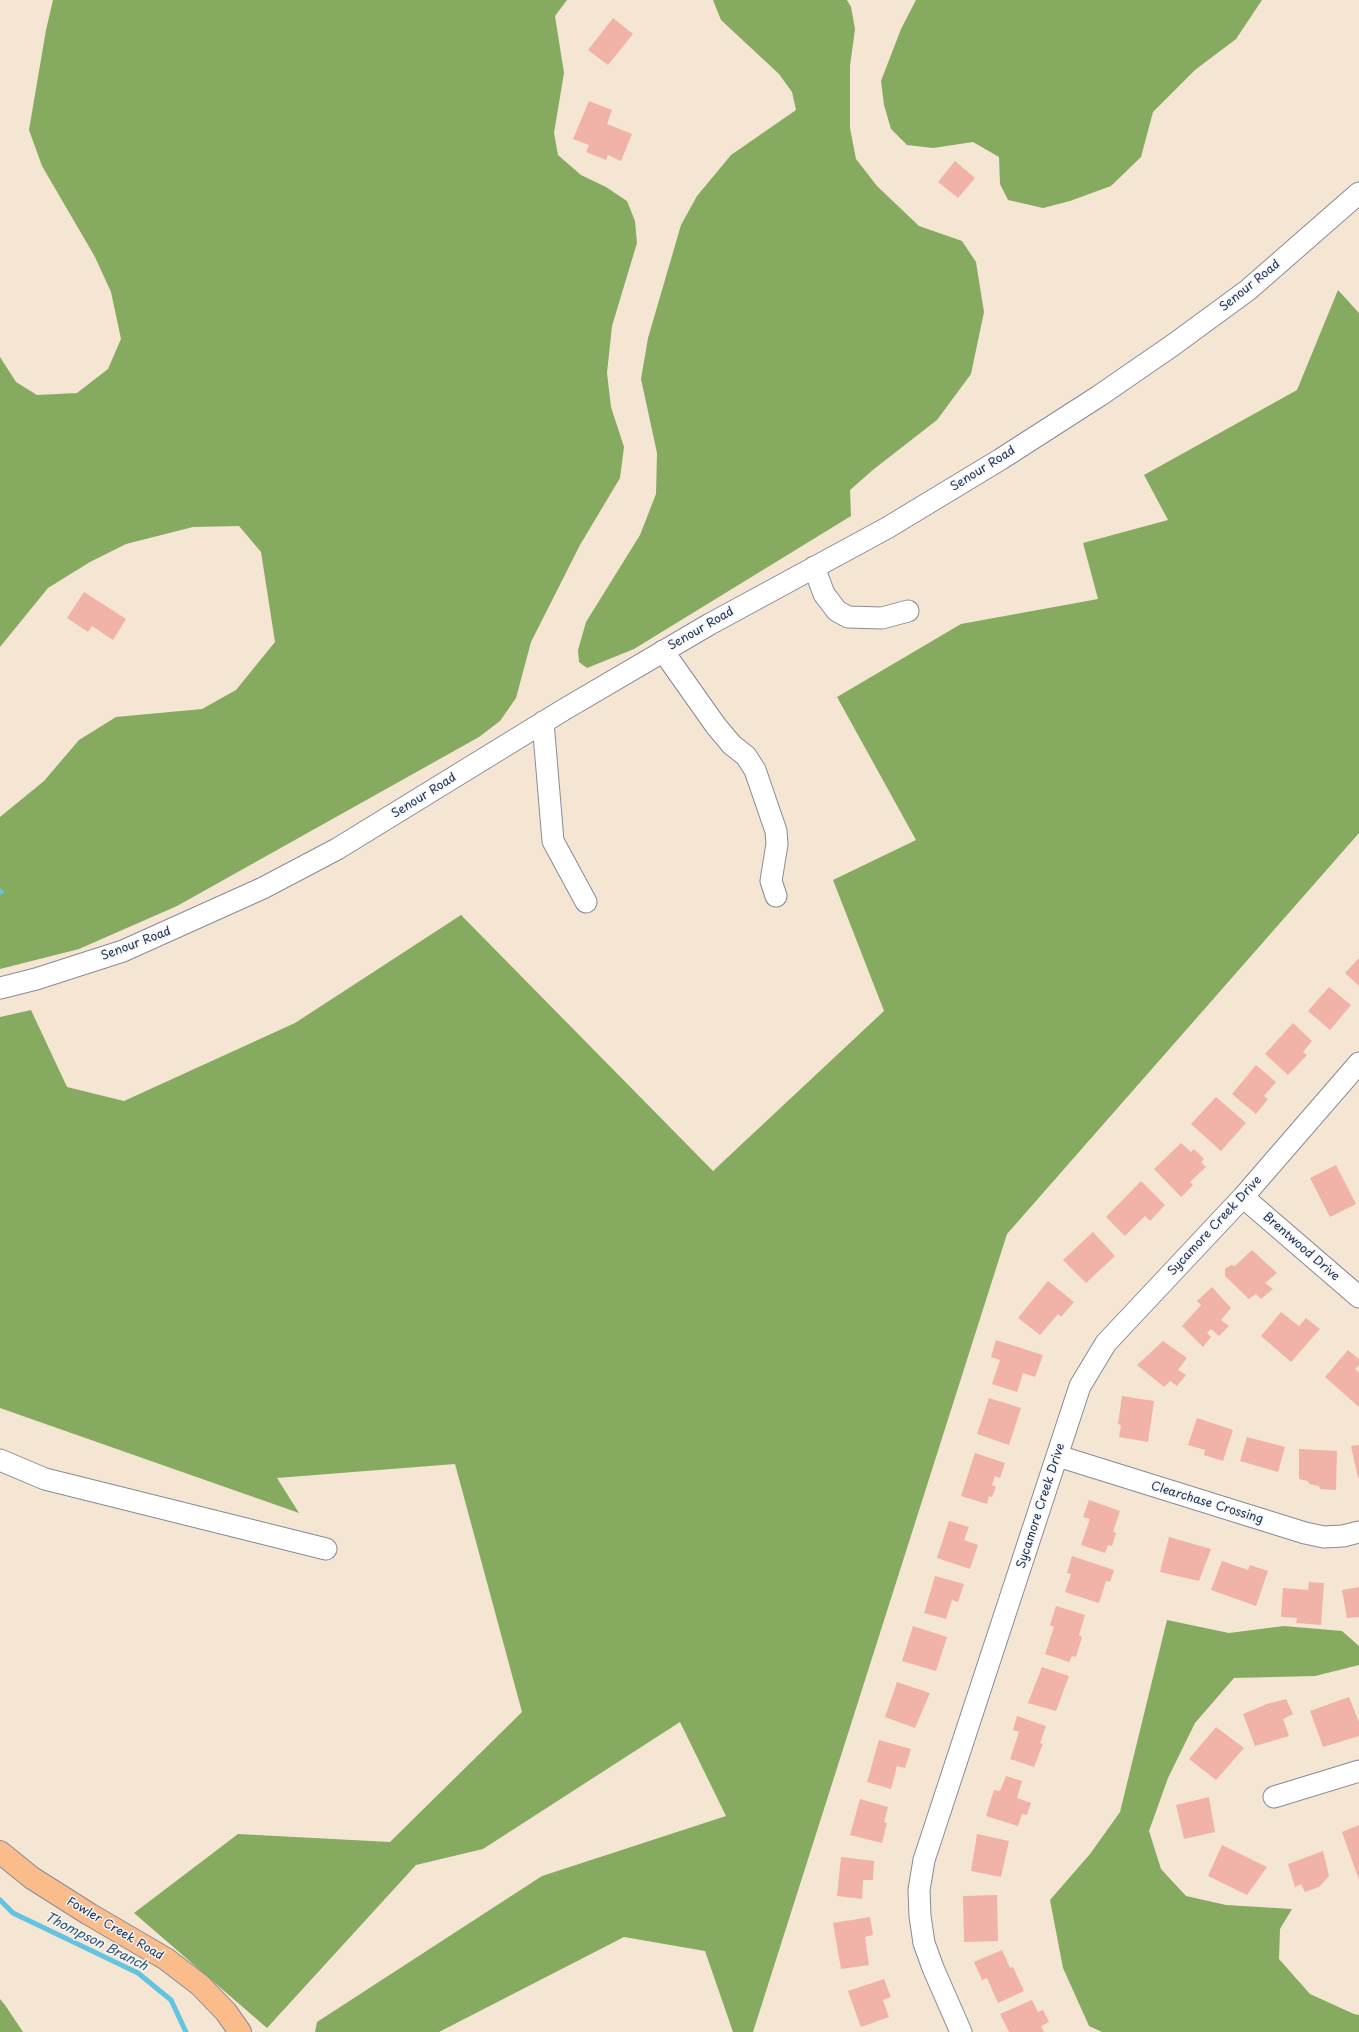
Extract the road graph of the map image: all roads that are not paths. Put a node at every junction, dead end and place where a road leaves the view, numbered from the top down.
1 (1359, 193) edge
2 (814, 567) junction
3 (908, 611) dead end
4 (663, 651) junction
5 (543, 722) junction
6 (776, 896) dead end
7 (586, 902) dead end
8 (0, 988) edge
9 (1359, 1064) edge
10 (1243, 1197) junction
11 (1359, 1297) edge
12 (1058, 1456) junction
13 (0, 1460) edge
14 (1359, 1532) edge
15 (326, 1549) dead end
16 (1359, 1771) edge
17 (1274, 1797) dead end
18 (0, 1852) edge
19 (240, 2032) edge
20 (961, 2032) edge

1 - 2 street, Senour Road
2 - 3 street
2 - 4 street, Senour Road
4 - 5 street, Senour Road
4 - 6 street
5 - 7 street
5 - 8 street, Senour Road
9 - 10 street, Sycamore Creek Drive
10 - 11 street, Brentwood Drive
10 - 12 street, Sycamore Creek Drive
12 - 14 street, Clearchase Crossing
12 - 20 street, Sycamore Creek Drive
13 - 15 street
16 - 17 street
18 - 19 main road, Fowler Creek Road

